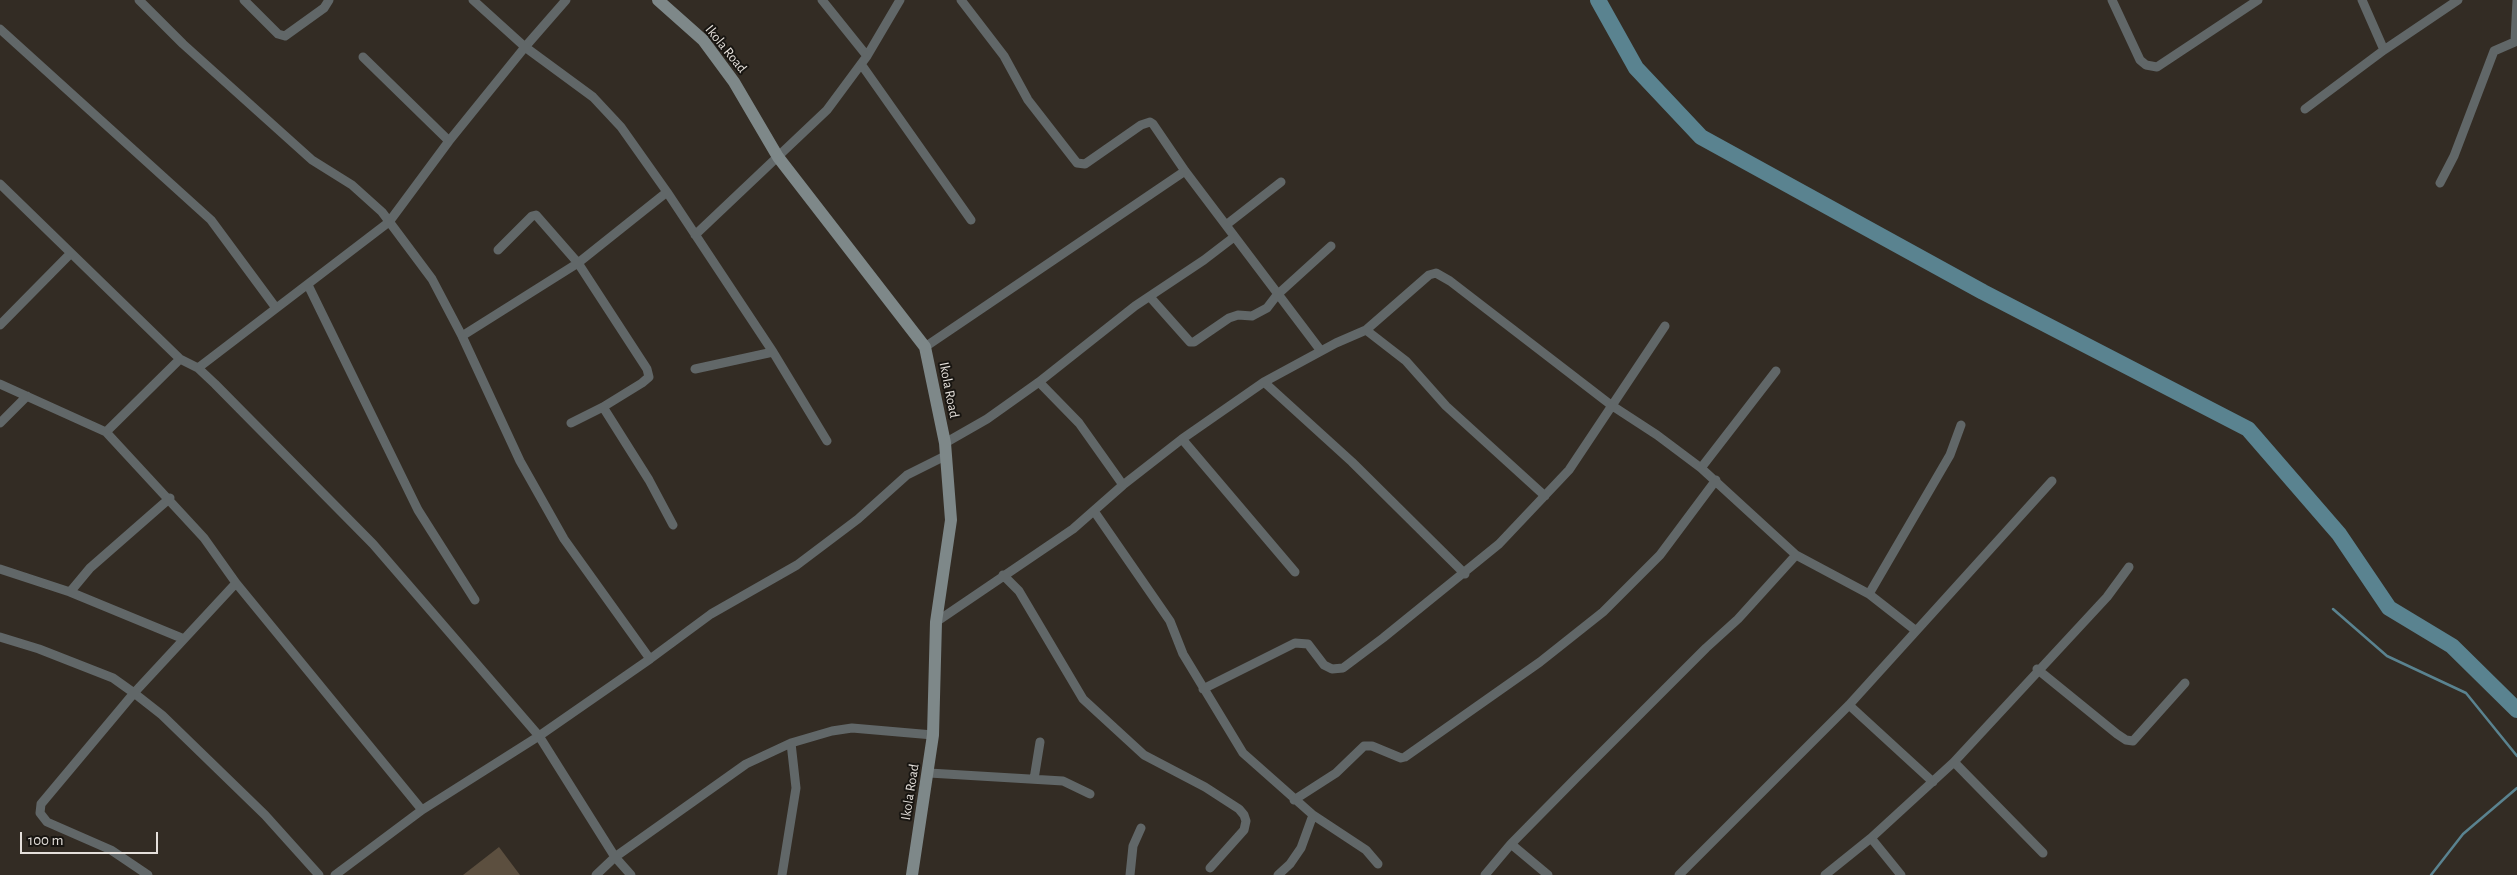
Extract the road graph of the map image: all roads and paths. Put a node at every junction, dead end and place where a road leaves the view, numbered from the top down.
1 (139, 0) edge
2 (244, 0) edge
3 (329, 0) edge
4 (473, 0) edge
5 (566, 0) edge
6 (658, 0) edge
7 (822, 0) edge
8 (900, 0) edge
9 (961, 0) edge
10 (2112, 0) edge
11 (2258, 0) edge
12 (2362, 0) edge
13 (2458, 0) edge
14 (2517, 0) edge
15 (0, 29) edge
16 (2516, 41) edge
17 (525, 47) junction
18 (2384, 50) junction
19 (867, 56) junction
20 (363, 57) dead end
21 (861, 64) junction
22 (2305, 109) dead end
23 (449, 141) junction
24 (778, 157) junction
25 (1185, 171) junction
26 (1281, 182) dead end
27 (2440, 183) dead end
28 (0, 184) edge
29 (667, 192) junction
30 (971, 220) dead end
31 (389, 222) junction
32 (1226, 225) junction
33 (695, 236) junction
34 (1234, 237) junction
35 (1331, 246) dead end
36 (498, 250) dead end
37 (70, 253) junction
38 (578, 263) junction
39 (308, 285) junction
40 (1277, 295) junction
41 (1150, 297) junction
42 (276, 308) junction
43 (0, 325) edge
44 (1666, 326) dead end
45 (1366, 330) junction
46 (462, 336) junction
47 (925, 347) junction
48 (1321, 351) junction
49 (773, 352) junction
50 (180, 359) junction
51 (198, 368) junction
52 (695, 369) dead end
53 (1776, 371) dead end
54 (1039, 382) junction
55 (1264, 382) junction
56 (0, 384) edge
57 (27, 396) junction
58 (1611, 405) junction
59 (603, 407) junction
60 (0, 423) edge
61 (571, 423) dead end
62 (1961, 425) dead end
63 (106, 432) junction
64 (1182, 439) junction
65 (827, 441) dead end
66 (945, 449) junction
67 (1701, 468) junction
68 (1716, 480) junction
69 (2052, 481) dead end
70 (1123, 485) junction
71 (1545, 496) junction
72 (170, 498) junction
73 (1094, 511) junction
74 (673, 525) dead end
75 (1796, 555) junction
76 (2129, 567) dead end
77 (0, 569) edge
78 (1295, 572) dead end
79 (1465, 574) junction
80 (1003, 575) junction
81 (236, 583) junction
82 (70, 592) junction
83 (1869, 594) junction
84 (475, 600) dead end
85 (936, 622) junction
86 (1915, 630) junction
87 (0, 637) edge
88 (184, 639) junction
89 (650, 659) junction
90 (2038, 669) junction
91 (2185, 684) dead end
92 (1203, 689) junction
93 (134, 693) junction
94 (1849, 704) junction
95 (933, 735) junction
96 (539, 736) junction
97 (1040, 742) dead end
98 (791, 743) junction
99 (1954, 762) junction
100 (929, 773) junction
101 (1034, 779) junction
102 (1933, 782) junction
103 (1090, 794) dead end
104 (1294, 800) junction
105 (422, 810) junction
106 (1313, 815) junction
107 (1141, 828) dead end
108 (1872, 838) junction
109 (1511, 844) junction
110 (2043, 853) dead end
111 (615, 857) junction
112 (1378, 864) dead end
113 (1210, 868) dead end
114 (148, 875) edge
115 (319, 875) edge
116 (335, 875) edge
117 (596, 875) edge
118 (631, 875) edge
119 (782, 875) edge
120 (912, 875) edge
121 (1130, 875) edge
122 (1278, 875) edge
123 (1485, 875) edge
124 (1548, 875) edge
125 (1679, 875) edge
126 (1825, 875) edge
127 (1901, 875) edge

1 - 31 street
2 - 3 street
4 - 17 street
5 - 17 street
6 - 24 street, Ikola Road
7 - 19 street
8 - 19 street
9 - 25 street
10 - 11 street
12 - 18 street
13 - 18 street
14 - 16 street
15 - 42 street
16 - 27 street
17 - 23 street
17 - 29 street
18 - 22 street
19 - 21 street
20 - 23 street
21 - 24 street
21 - 30 street
23 - 31 street
24 - 33 street
24 - 47 street, Ikola Road
25 - 32 street
25 - 47 street
26 - 32 street
28 - 37 street
29 - 33 street
29 - 38 street
31 - 39 street
31 - 46 street
32 - 34 street
33 - 49 street
34 - 40 street
34 - 41 street
35 - 40 street
36 - 38 street
37 - 43 street
37 - 50 street
38 - 46 street
38 - 59 street
39 - 42 street
39 - 84 street
40 - 41 street
40 - 48 street
41 - 54 street
42 - 51 street
44 - 58 street
45 - 48 street
45 - 58 street
45 - 71 street
46 - 89 street
47 - 66 street, Ikola Road
48 - 55 street
49 - 52 street
49 - 65 street
50 - 51 street
50 - 63 street
51 - 96 street
53 - 67 street
54 - 66 street
54 - 70 street
55 - 64 street
55 - 79 street
56 - 57 street
57 - 60 street
57 - 63 street
58 - 67 street
58 - 71 street
59 - 61 street
59 - 74 street
62 - 83 street
63 - 72 street
64 - 70 street
64 - 78 street
66 - 85 street, Ikola Road
66 - 89 street
67 - 68 street
68 - 75 street
68 - 104 street
69 - 86 street
70 - 73 street
71 - 79 street
72 - 81 street
72 - 82 street
73 - 80 street
73 - 92 street
75 - 83 street
75 - 109 street
76 - 90 street
77 - 82 street
79 - 92 street
80 - 85 street
80 - 113 street
81 - 88 street
81 - 105 street
82 - 88 street
83 - 86 street
85 - 95 street, Ikola Road
86 - 94 street
87 - 93 street
88 - 93 street
89 - 96 street
90 - 91 street
90 - 99 street
92 - 104 street
93 - 114 street
93 - 115 street
94 - 102 street
94 - 125 street
95 - 98 street
95 - 100 street, Ikola Road
96 - 105 street
96 - 111 street
97 - 101 street
98 - 111 street
98 - 119 street
99 - 102 street
99 - 110 street
100 - 101 street
100 - 120 street, Ikola Road
101 - 103 street
102 - 108 street
104 - 106 street
105 - 116 street
106 - 112 street
106 - 122 street
107 - 121 street
108 - 126 street
108 - 127 street
109 - 123 street
109 - 124 street
111 - 117 street
111 - 118 street

